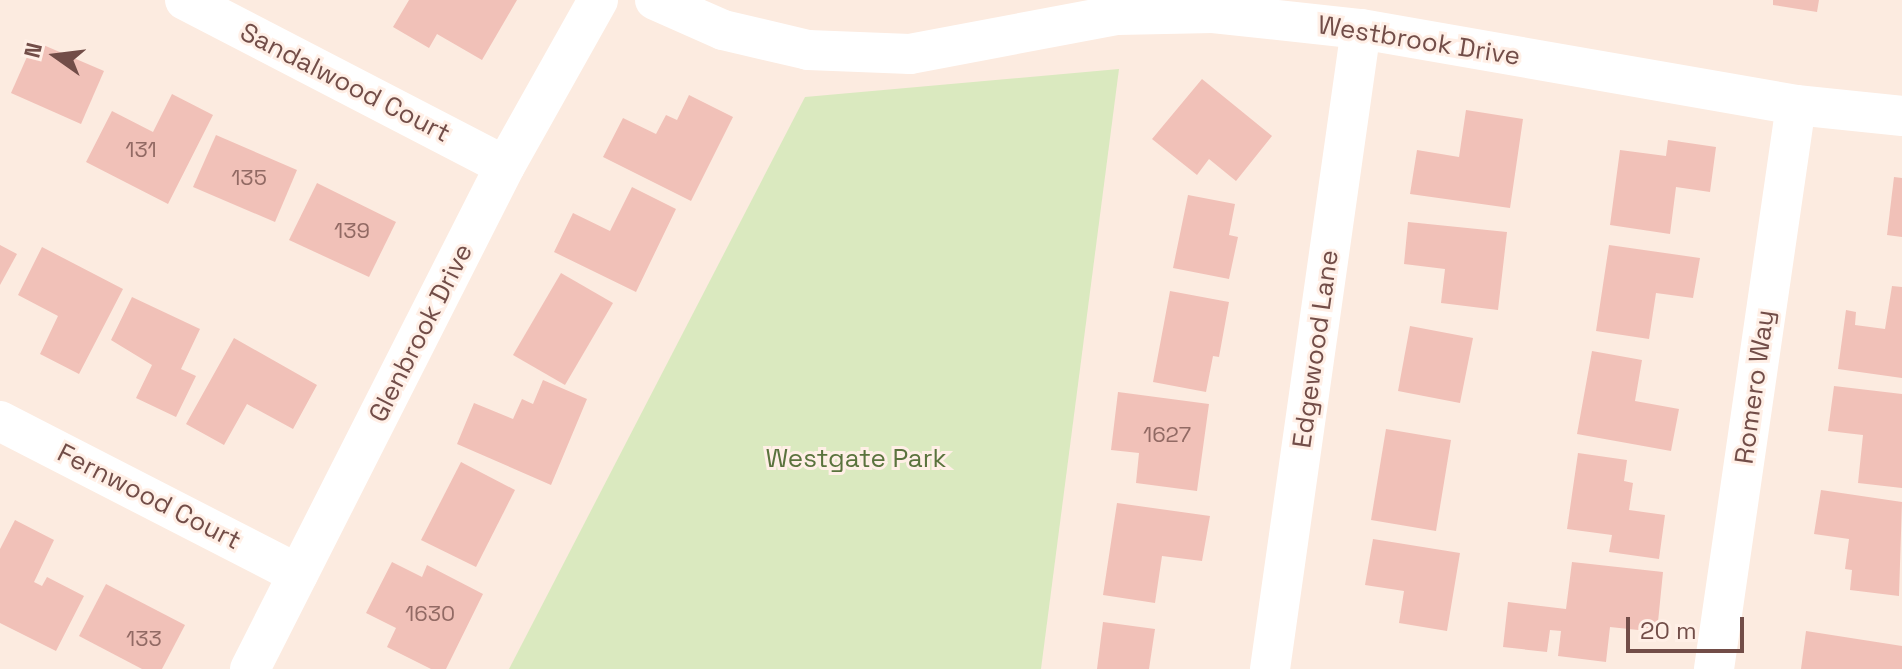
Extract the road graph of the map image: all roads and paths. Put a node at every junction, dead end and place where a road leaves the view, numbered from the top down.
1 (185, 0) edge
2 (598, 0) edge
3 (655, 0) edge
4 (1361, 29) junction
5 (1796, 105) junction
6 (1902, 116) edge
7 (505, 166) junction
8 (0, 421) edge
9 (298, 574) junction
10 (250, 669) edge
11 (1270, 669) edge
12 (1714, 669) edge

1 - 7 street, Sandalwood Court
2 - 7 street, Glenbrook Drive
3 - 4 street, Westbrook Drive
4 - 5 street, Westbrook Drive
4 - 11 street, Edgewood Lane
5 - 6 street, Westbrook Drive
5 - 12 street, Romero Way
7 - 9 street, Glenbrook Drive
8 - 9 street, Fernwood Court
9 - 10 street, Glenbrook Drive

